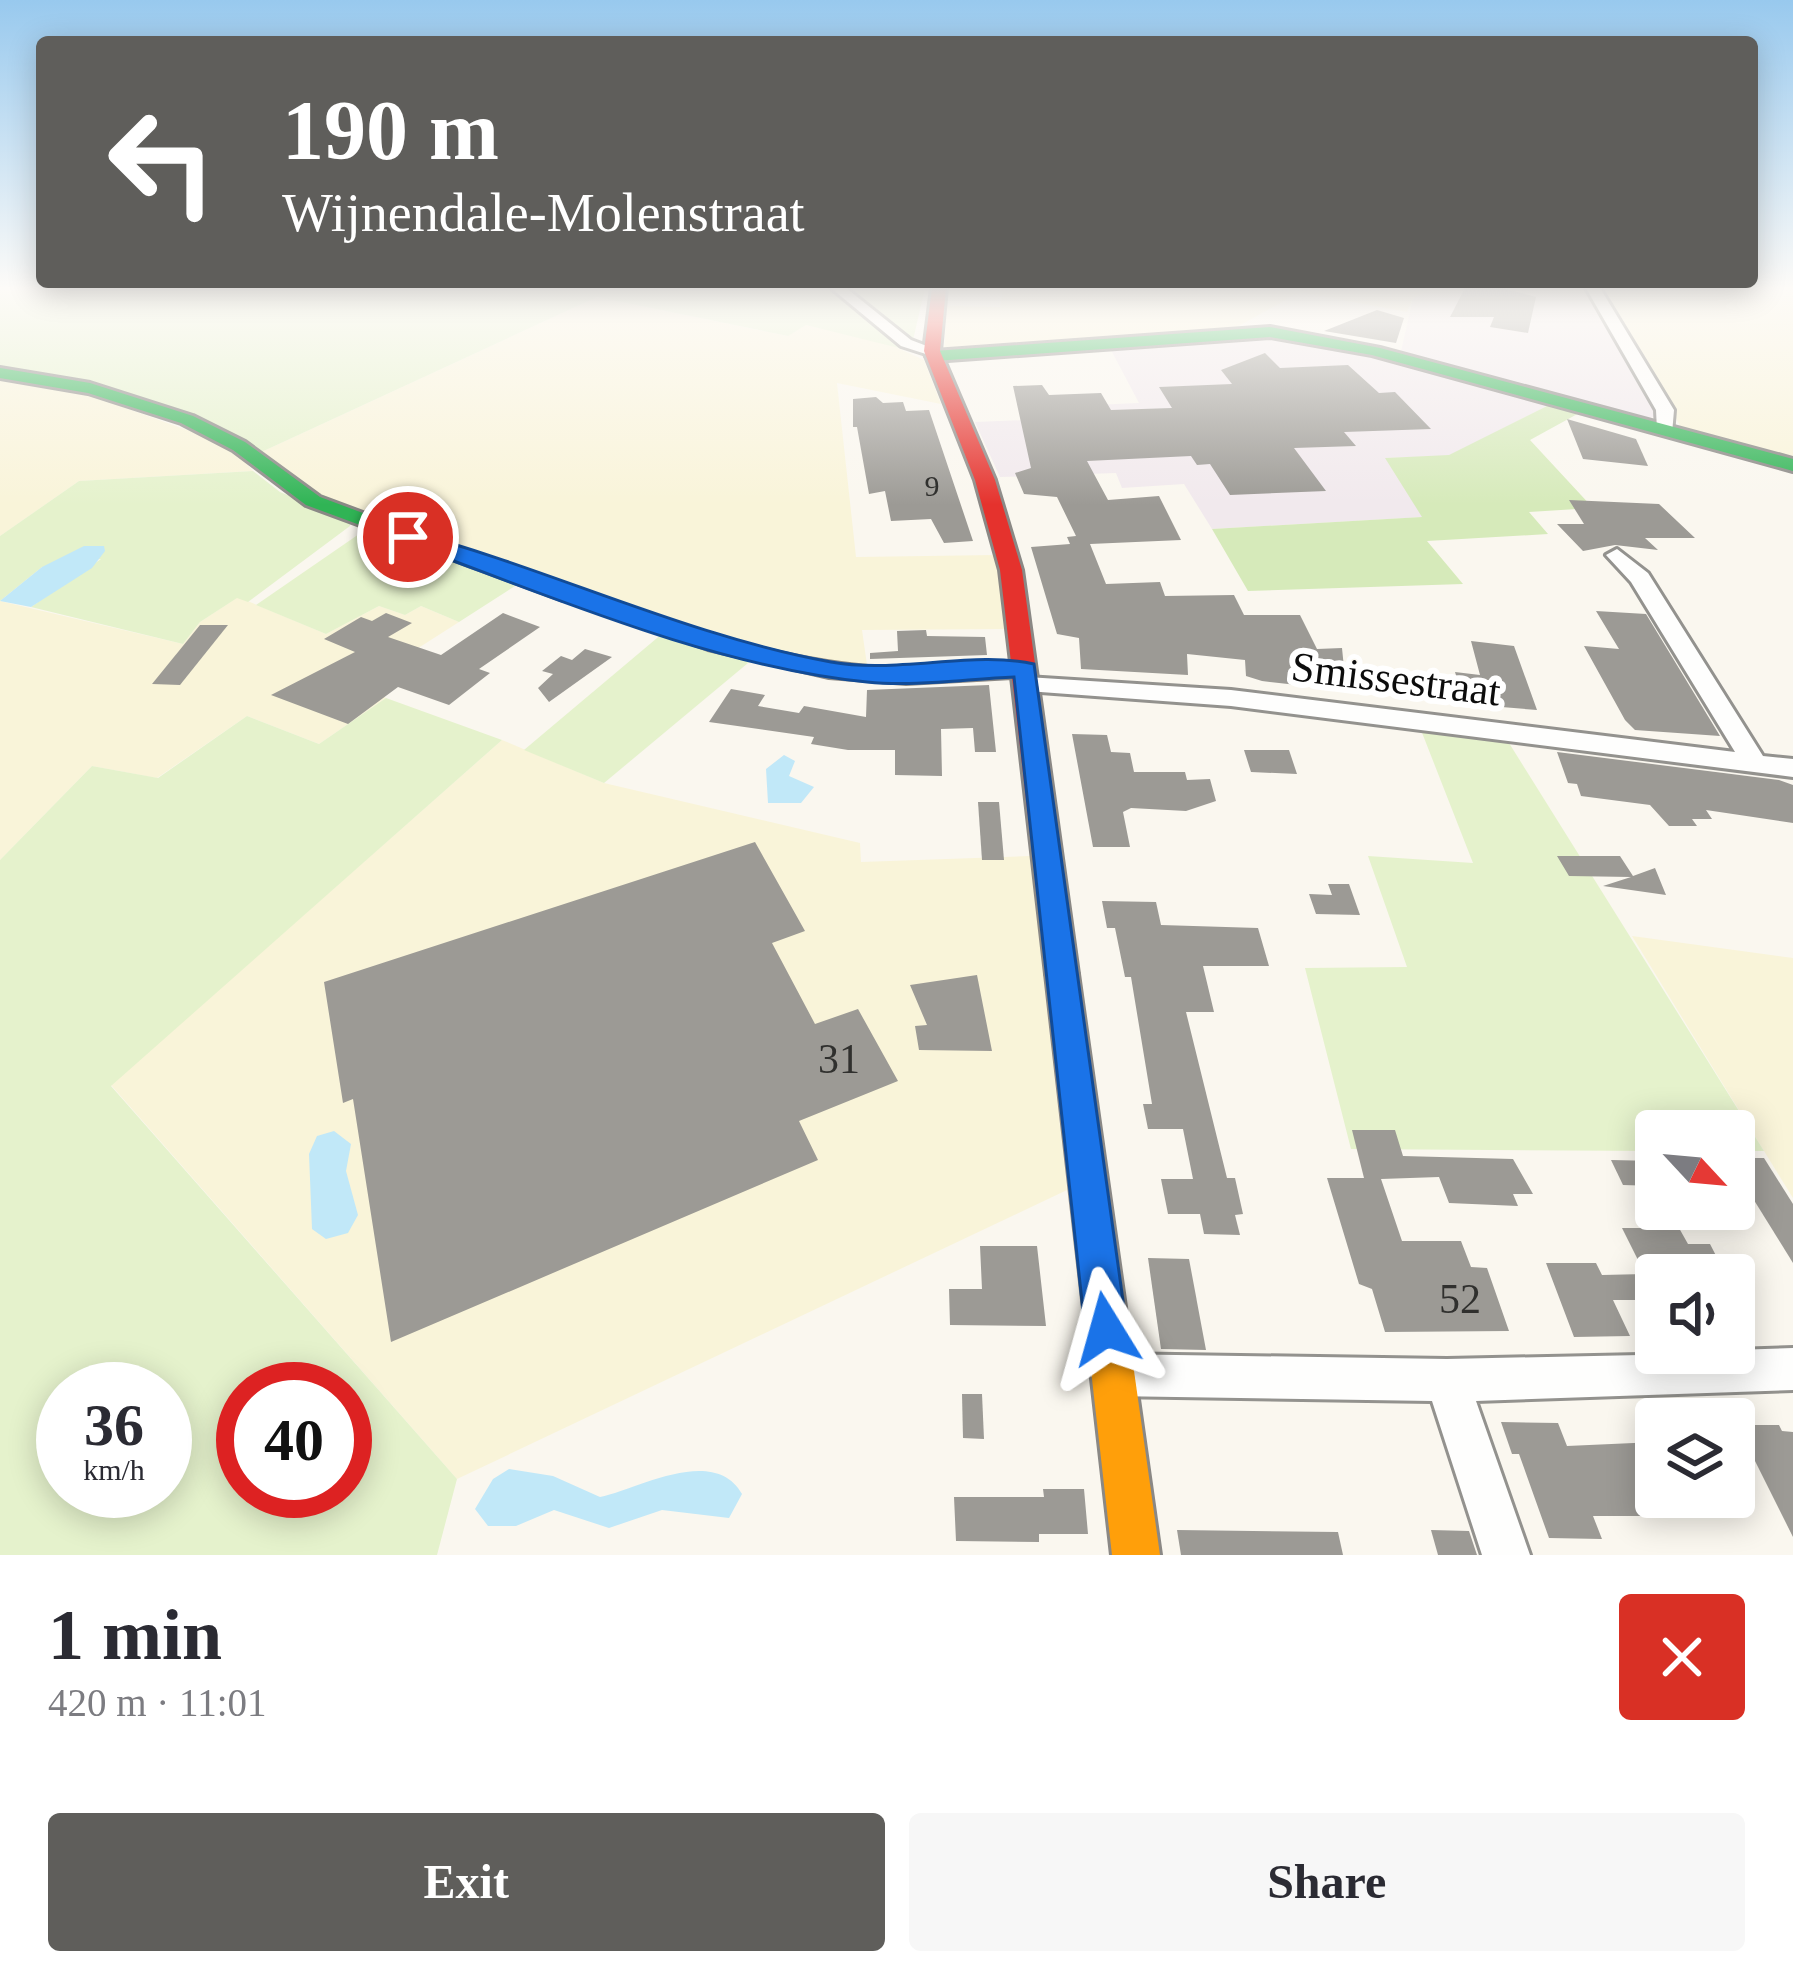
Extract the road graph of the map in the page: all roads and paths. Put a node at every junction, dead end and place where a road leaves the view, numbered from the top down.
1 (936, 361) edge
2 (1410, 361) edge
3 (1636, 361) edge
4 (0, 373) edge
5 (1666, 430) junction
6 (1793, 465) edge
7 (1617, 555) dead end
8 (1026, 677) junction
9 (1755, 764) junction
10 (1793, 768) edge
11 (1793, 1369) edge
12 (1112, 1375) junction
13 (1447, 1380) junction
14 (1136, 1555) edge
15 (1506, 1555) edge

1 - 8 street
2 - 5 street
3 - 5 street
4 - 8 street
5 - 6 street
7 - 9 street
8 - 9 street, Smissestraat
8 - 12 street
9 - 10 street, Smissestraat
11 - 13 street
12 - 13 street
12 - 14 street
13 - 15 street

